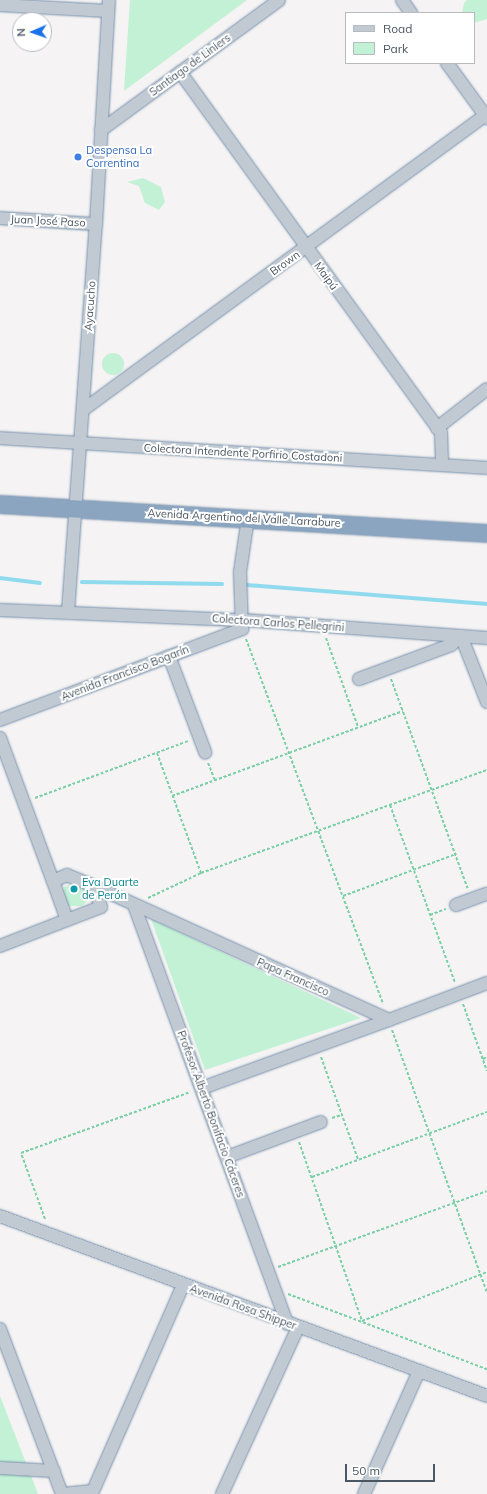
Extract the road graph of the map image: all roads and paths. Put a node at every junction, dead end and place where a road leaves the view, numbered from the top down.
1 (279, 0) edge
2 (402, 0) edge
3 (0, 5) edge
4 (109, 6) edge
5 (410, 12) edge
6 (448, 64) edge
7 (180, 72) junction
8 (486, 116) edge
9 (101, 130) junction
10 (0, 218) edge
11 (96, 224) junction
12 (306, 248) junction
13 (487, 389) edge
14 (83, 410) junction
15 (437, 428) junction
16 (0, 438) edge
17 (80, 444) junction
18 (442, 465) junction
19 (487, 468) edge
20 (0, 504) edge
21 (75, 508) junction
22 (248, 518) junction
23 (487, 534) edge
24 (0, 610) edge
25 (68, 612) junction
26 (242, 624) junction
27 (321, 626) junction
28 (461, 636) junction
29 (487, 638) edge
30 (169, 656) junction
31 (388, 669) junction
32 (359, 679) dead end
33 (487, 702) edge
34 (403, 711) junction
35 (0, 720) edge
36 (358, 727) junction
37 (199, 737) junction
38 (0, 738) edge
39 (205, 752) joint
40 (290, 752) junction
41 (157, 753) junction
42 (487, 770) edge
43 (215, 780) junction
44 (432, 790) junction
45 (172, 796) junction
46 (24, 802) junction
47 (390, 805) junction
48 (319, 830) junction
49 (456, 854) junction
50 (413, 869) junction
51 (201, 873) junction
52 (53, 881) junction
53 (94, 886) junction
54 (487, 894) edge
55 (343, 896) junction
56 (120, 899) junction
57 (472, 899) junction
58 (134, 905) junction
59 (456, 905) joint
60 (101, 907) junction
61 (67, 920) junction
62 (0, 946) edge
63 (487, 983) edge
64 (389, 1020) junction
65 (317, 1046) junction
66 (487, 1057) edge
67 (487, 1070) edge
68 (202, 1088) junction
69 (487, 1112) edge
70 (321, 1122) dead end
71 (295, 1132) junction
72 (429, 1134) junction
73 (227, 1157) junction
74 (358, 1160) junction
75 (312, 1176) junction
76 (487, 1191) edge
77 (454, 1203) junction
78 (0, 1216) edge
79 (50, 1234) junction
80 (337, 1246) junction
81 (268, 1271) junction
82 (487, 1272) edge
83 (480, 1274) junction
84 (183, 1285) junction
85 (274, 1288) junction
86 (487, 1292) edge
87 (362, 1321) junction
88 (292, 1325) junction
89 (0, 1329) edge
90 (487, 1369) edge
91 (419, 1371) junction
92 (487, 1396) edge
93 (0, 1468) edge
94 (54, 1471) junction
95 (62, 1494) edge
96 (222, 1494) edge
97 (364, 1494) edge

1 - 7 street, Santiago de Liniers
2 - 5 street
3 - 4 street
4 - 9 street, Ayacucho
6 - 8 street
7 - 9 street, Santiago de Liniers
7 - 12 street, Maipú
8 - 12 street, Brown
9 - 11 street, Ayacucho
10 - 11 street, Juan José Paso
11 - 14 street, Ayacucho
12 - 14 street, Brown
12 - 15 street, Maipú
13 - 15 street
14 - 17 street, Ayacucho
15 - 18 street, Maipú
16 - 17 street, Colectora Intendente Porfirio Costadoni
17 - 18 street, Colectora Intendente Porfirio Costadoni
17 - 21 street, Ayacucho
18 - 19 street, Colectora Intendente Porfirio Costadoni
20 - 21 highway, Avenida Argentino del Valle Larrabure
21 - 22 highway, Avenida Argentino del Valle Larrabure
21 - 25 street, Ayacucho
22 - 23 highway, Avenida Argentino del Valle Larrabure
22 - 26 street
24 - 25 street, Colectora Carlos Pellegrini
25 - 26 street, Colectora Carlos Pellegrini
26 - 27 street, Colectora Carlos Pellegrini
26 - 30 street, Avenida Francisco Bogarín
26 - 40 path
27 - 28 street, Colectora Carlos Pellegrini
27 - 36 path
28 - 29 street, Colectora Carlos Pellegrini
28 - 31 street
28 - 33 street
30 - 35 street, Avenida Francisco Bogarín
30 - 37 street
31 - 32 street
31 - 34 path
34 - 36 path
34 - 44 path
36 - 40 path
37 - 39 street
37 - 41 path
38 - 46 street
39 - 43 path
40 - 43 path
40 - 48 path
41 - 45 path
41 - 46 path
42 - 44 path
43 - 45 path
44 - 47 path
44 - 49 path
45 - 51 path
46 - 52 street
47 - 48 path
47 - 50 path
48 - 51 path
48 - 55 path
49 - 50 path
49 - 57 path
50 - 55 path
50 - 59 path
51 - 58 path
52 - 53 street, Papa Francisco
52 - 61 street
53 - 56 street, Papa Francisco
53 - 60 street
54 - 57 street
55 - 64 path
56 - 58 street, Papa Francisco
56 - 60 street
57 - 59 street
58 - 64 street, Papa Francisco
58 - 68 street, Profesor Alberto Bonifacio Cáceres
60 - 61 street
61 - 62 street
63 - 64 street
64 - 65 street
64 - 72 path
65 - 68 street
65 - 74 path
66 - 67 path
68 - 73 street, Profesor Alberto Bonifacio Cáceres
68 - 79 path
69 - 72 path
70 - 71 street
71 - 73 street
71 - 75 path
72 - 74 path
72 - 77 path
73 - 81 street, Profesor Alberto Bonifacio Cáceres
74 - 75 path
75 - 80 path
76 - 77 path
77 - 80 path
77 - 83 path
78 - 79 street, Avenida Rosa Shipper
79 - 84 street, Avenida Rosa Shipper
80 - 81 path
80 - 87 path
81 - 85 street, Profesor Alberto Bonifacio Cáceres
82 - 83 path
83 - 86 path
83 - 87 path
84 - 88 street, Avenida Rosa Shipper
84 - 95 street
85 - 87 path
85 - 88 street, Profesor Alberto Bonifacio Cáceres
87 - 90 path
88 - 91 street, Avenida Rosa Shipper
88 - 96 street
89 - 94 street
91 - 92 street, Avenida Rosa Shipper
91 - 97 street
93 - 94 street
94 - 95 street

